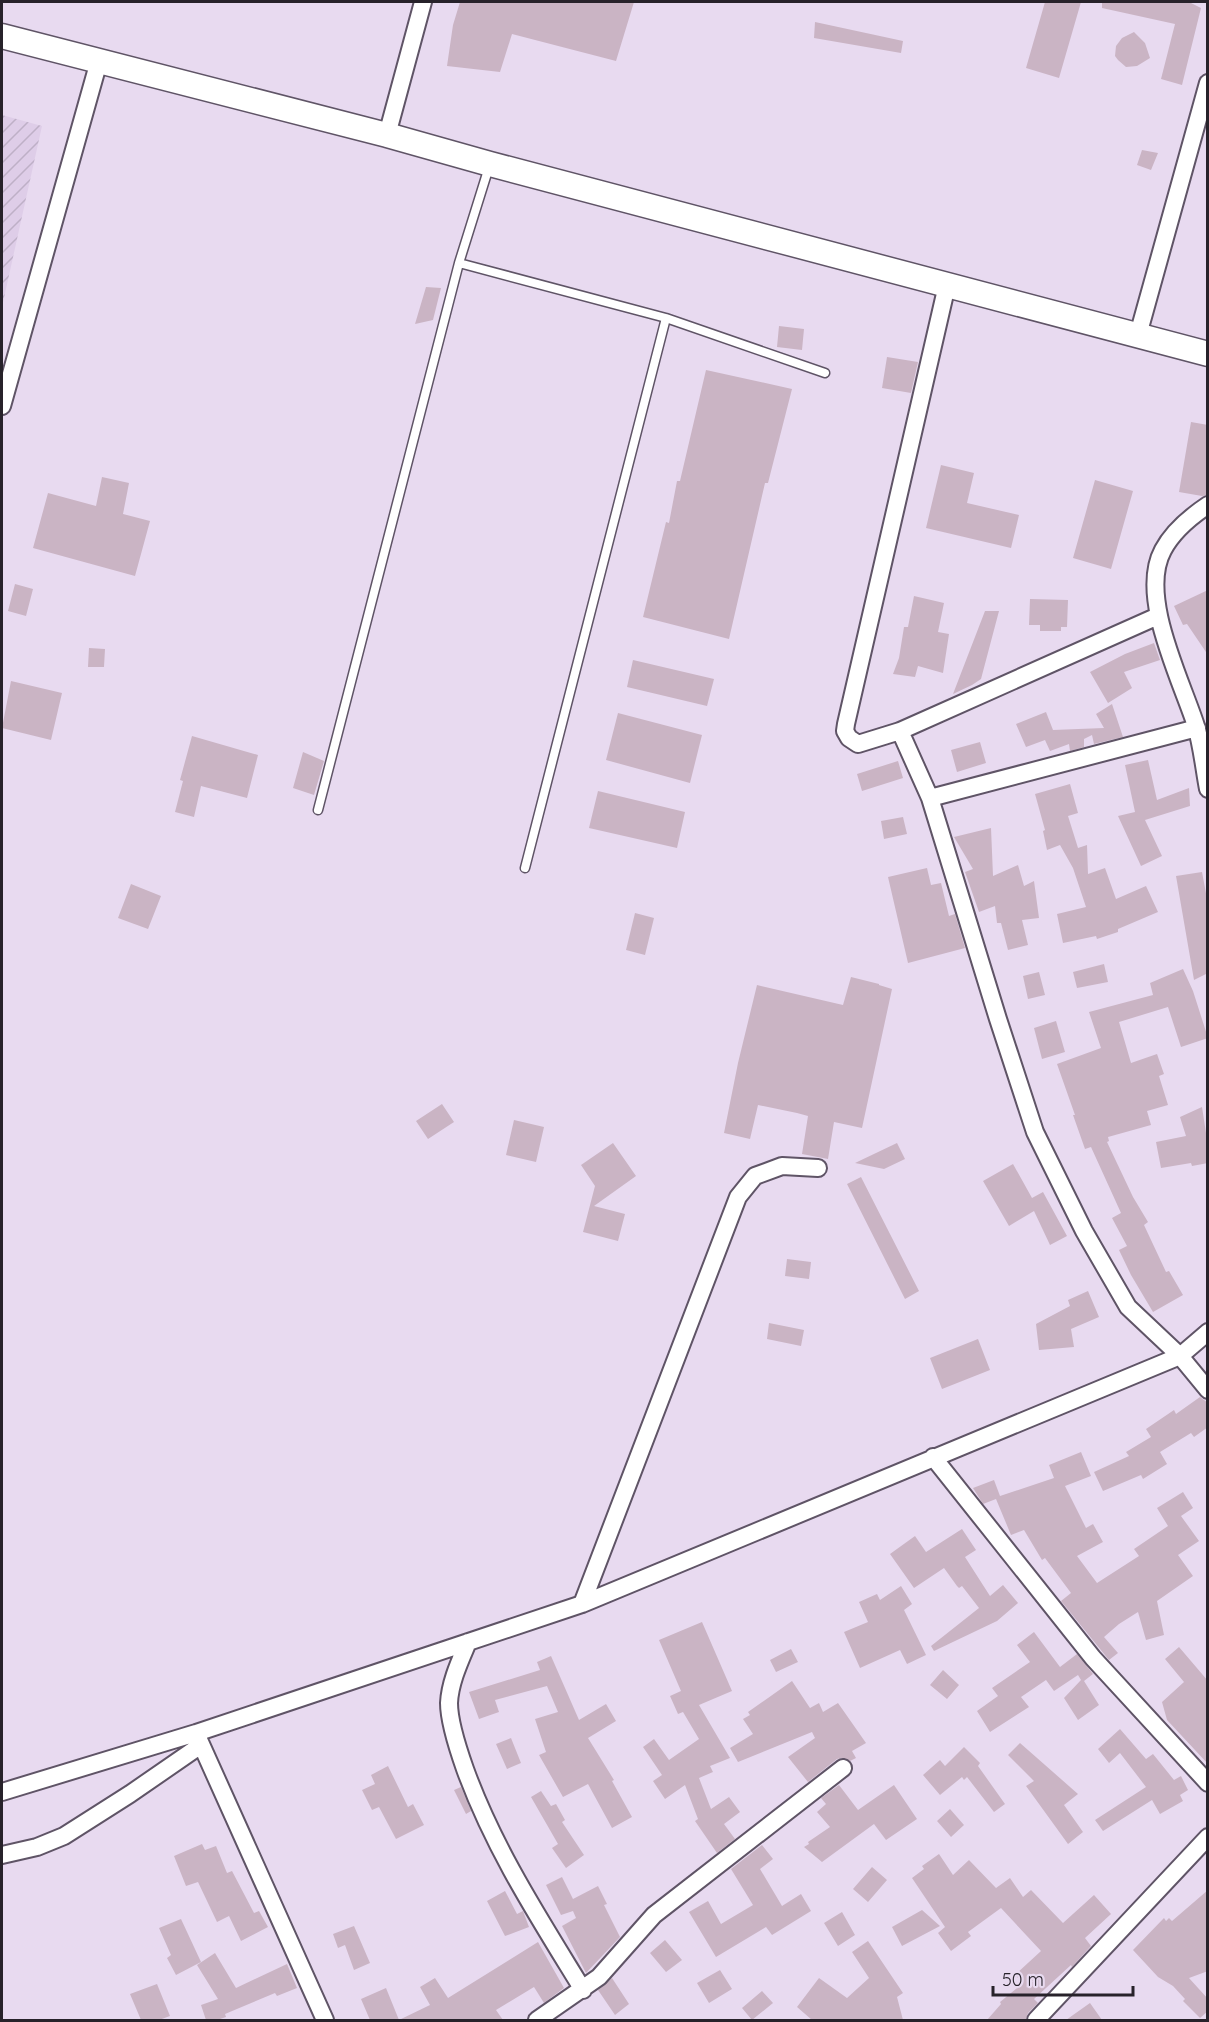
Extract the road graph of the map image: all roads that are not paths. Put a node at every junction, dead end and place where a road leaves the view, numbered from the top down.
1 (423, 2) edge
2 (2, 36) edge
3 (99, 61) junction
4 (1208, 82) edge
5 (387, 135) junction
6 (490, 164) junction
7 (459, 263) junction
8 (947, 285) junction
9 (666, 318) junction
10 (1138, 335) junction
11 (1208, 354) edge
12 (825, 373) dead end
13 (2, 406) edge
14 (1208, 505) edge
15 (1158, 616) junction
16 (1197, 728) junction
17 (900, 731) junction
18 (1208, 789) edge
19 (930, 798) junction
20 (318, 810) dead end
21 (525, 868) dead end
22 (818, 1168) dead end
23 (1208, 1332) edge
24 (1180, 1356) junction
25 (1208, 1390) edge
26 (933, 1457) junction
27 (582, 1604) junction
28 (468, 1642) junction
29 (198, 1739) junction
30 (843, 1767) dead end
31 (1208, 1782) edge
32 (2, 1792) edge
33 (1208, 1837) edge
34 (2, 1856) edge
35 (583, 1990) junction
36 (325, 2020) edge
37 (537, 2020) edge
38 (1036, 2020) edge

1 - 5 street
2 - 3 main road
3 - 5 main road
3 - 13 street
4 - 10 street
5 - 6 main road
6 - 7 lane
6 - 8 main road
7 - 9 lane
7 - 20 lane
8 - 10 main road
8 - 17 street
9 - 12 lane
9 - 21 lane
10 - 11 main road
14 - 15 street
15 - 16 street
15 - 17 street
16 - 18 street
16 - 19 street
17 - 19 street
19 - 24 street
22 - 27 street
23 - 24 street
24 - 25 street
24 - 26 street
26 - 27 street
26 - 31 street
27 - 28 street
28 - 29 street
28 - 35 street
29 - 32 street
29 - 34 street
29 - 36 street
30 - 35 street
33 - 38 street
35 - 37 street

